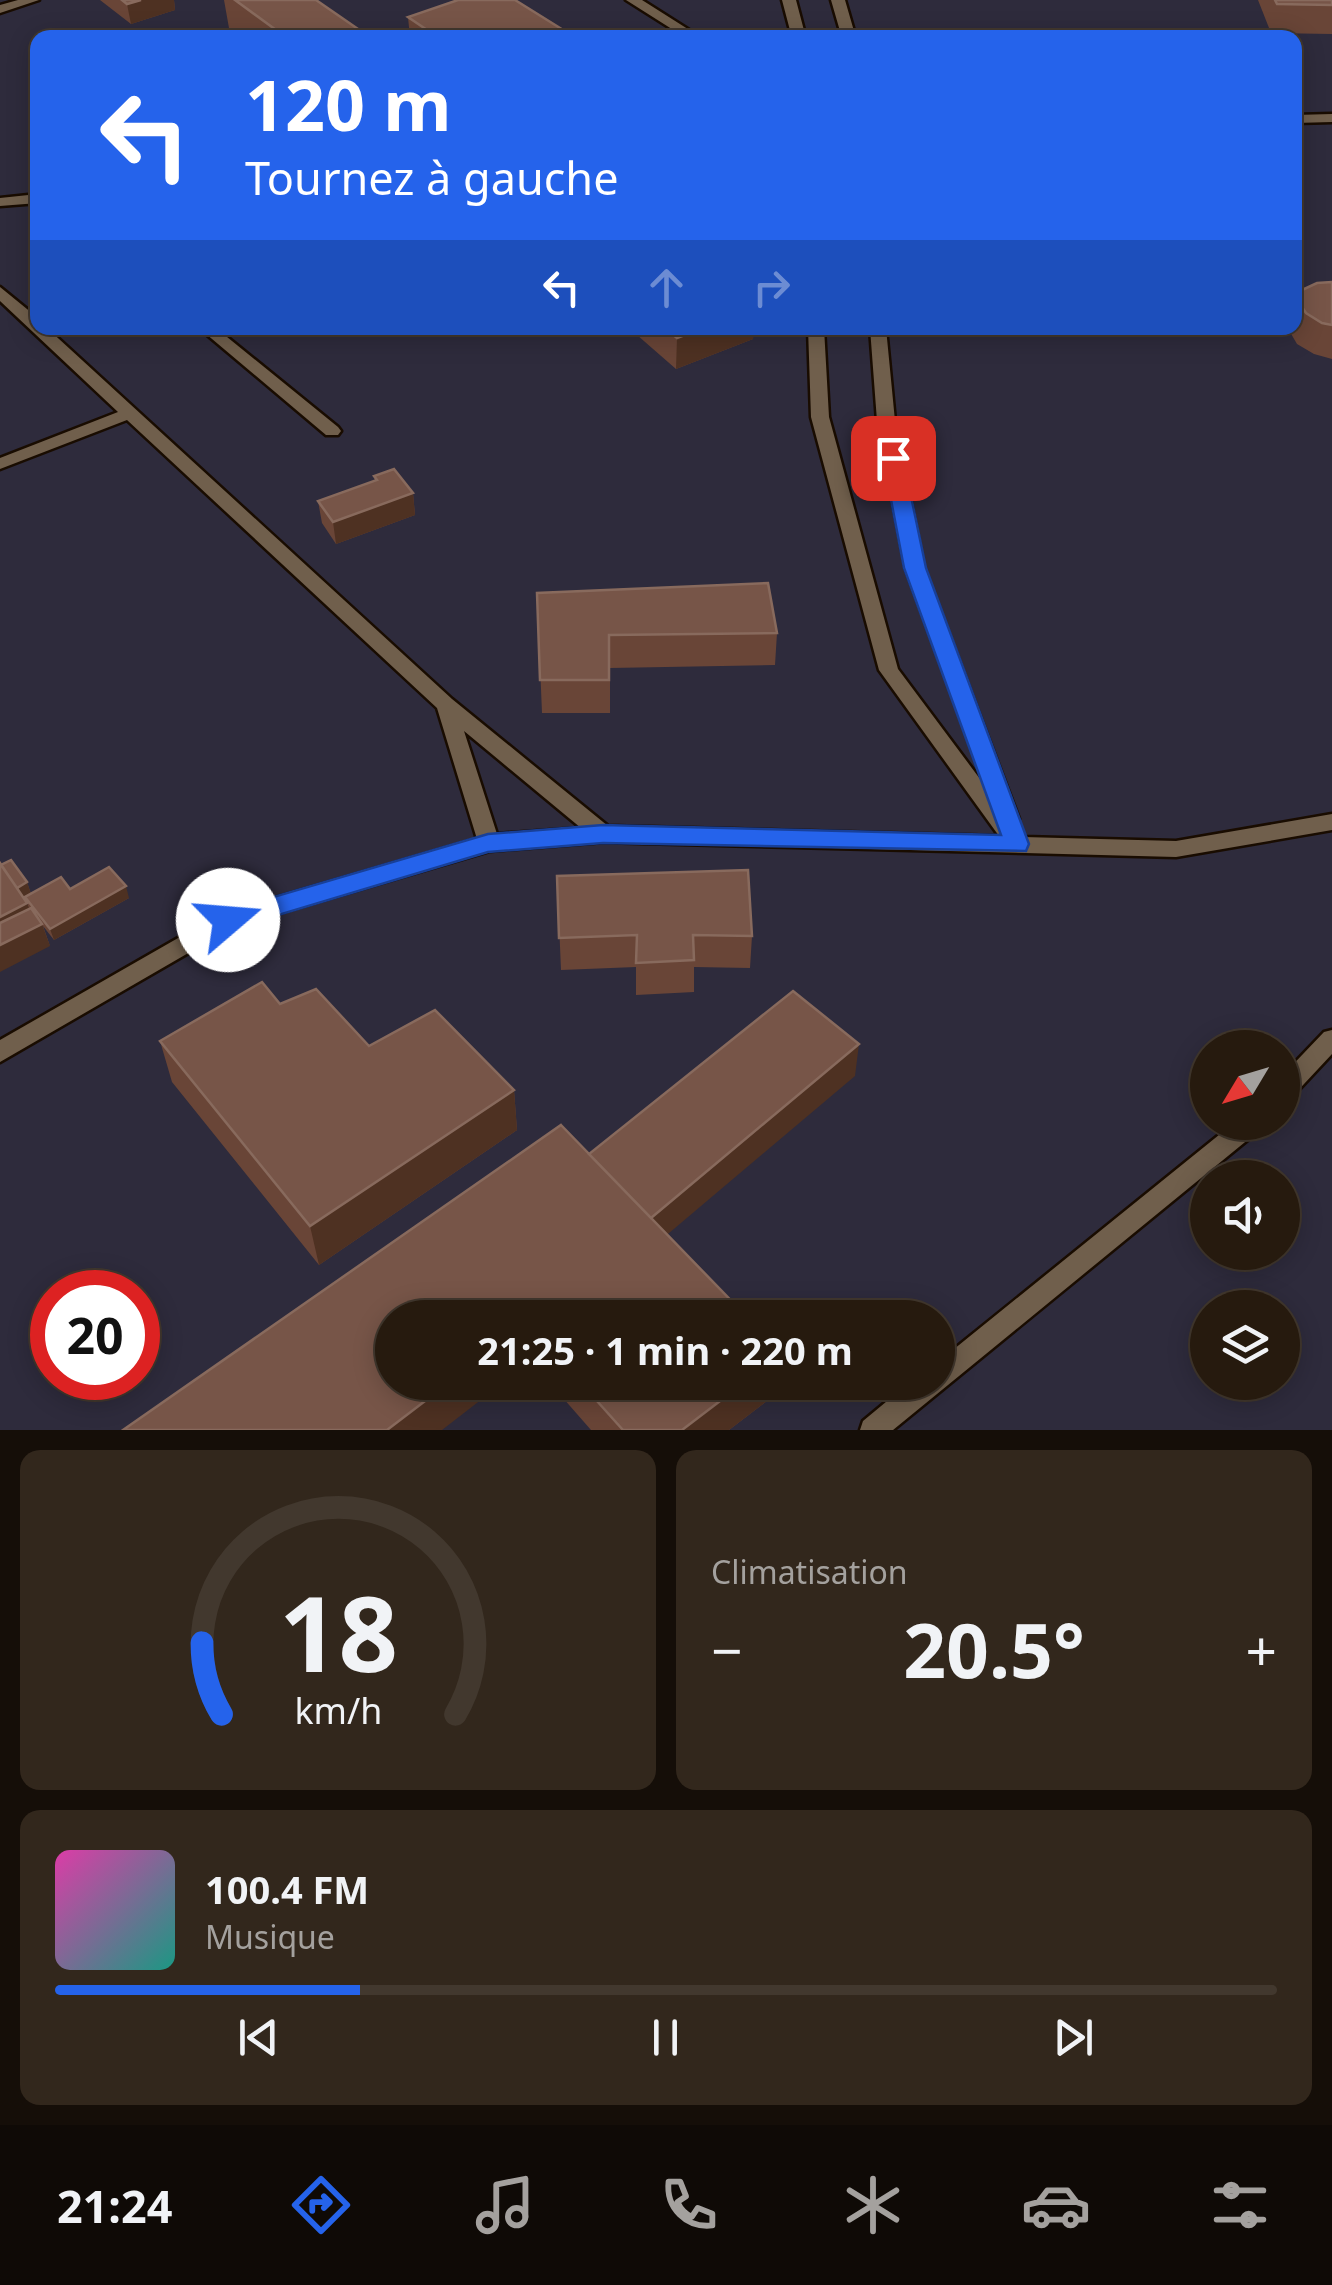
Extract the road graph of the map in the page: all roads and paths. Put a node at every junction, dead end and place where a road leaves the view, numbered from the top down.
1 (32, 0) edge
2 (633, 0) edge
3 (789, 0) edge
4 (838, 0) edge
5 (0, 10) edge
6 (683, 30) edge
7 (797, 30) edge
8 (847, 30) edge
9 (1332, 118) edge
10 (1302, 119) edge
11 (30, 199) edge
12 (0, 202) edge
13 (0, 292) edge
14 (30, 320) edge
15 (47, 335) edge
16 (215, 335) edge
17 (816, 335) edge
18 (879, 335) edge
19 (130, 413) junction
20 (332, 431) dead end
21 (0, 464) edge
22 (446, 704) junction
23 (1332, 822) edge
24 (603, 834) junction
25 (488, 843) junction
26 (1017, 844) junction
27 (1332, 1039) edge
28 (0, 1052) edge
29 (1300, 1073) edge
30 (1231, 1140) edge
31 (955, 1364) edge
32 (910, 1400) edge
33 (873, 1430) edge

1 - 5 lane
2 - 6 lane
3 - 7 lane
4 - 8 lane
9 - 10 lane
11 - 12 lane
13 - 14 lane
15 - 19 lane
16 - 20 lane
17 - 26 lane
18 - 26 lane
19 - 21 lane
19 - 22 lane
22 - 24 lane
22 - 25 lane
23 - 26 lane
24 - 25 lane
24 - 26 lane
25 - 28 lane
27 - 29 lane
30 - 31 lane
32 - 33 lane

